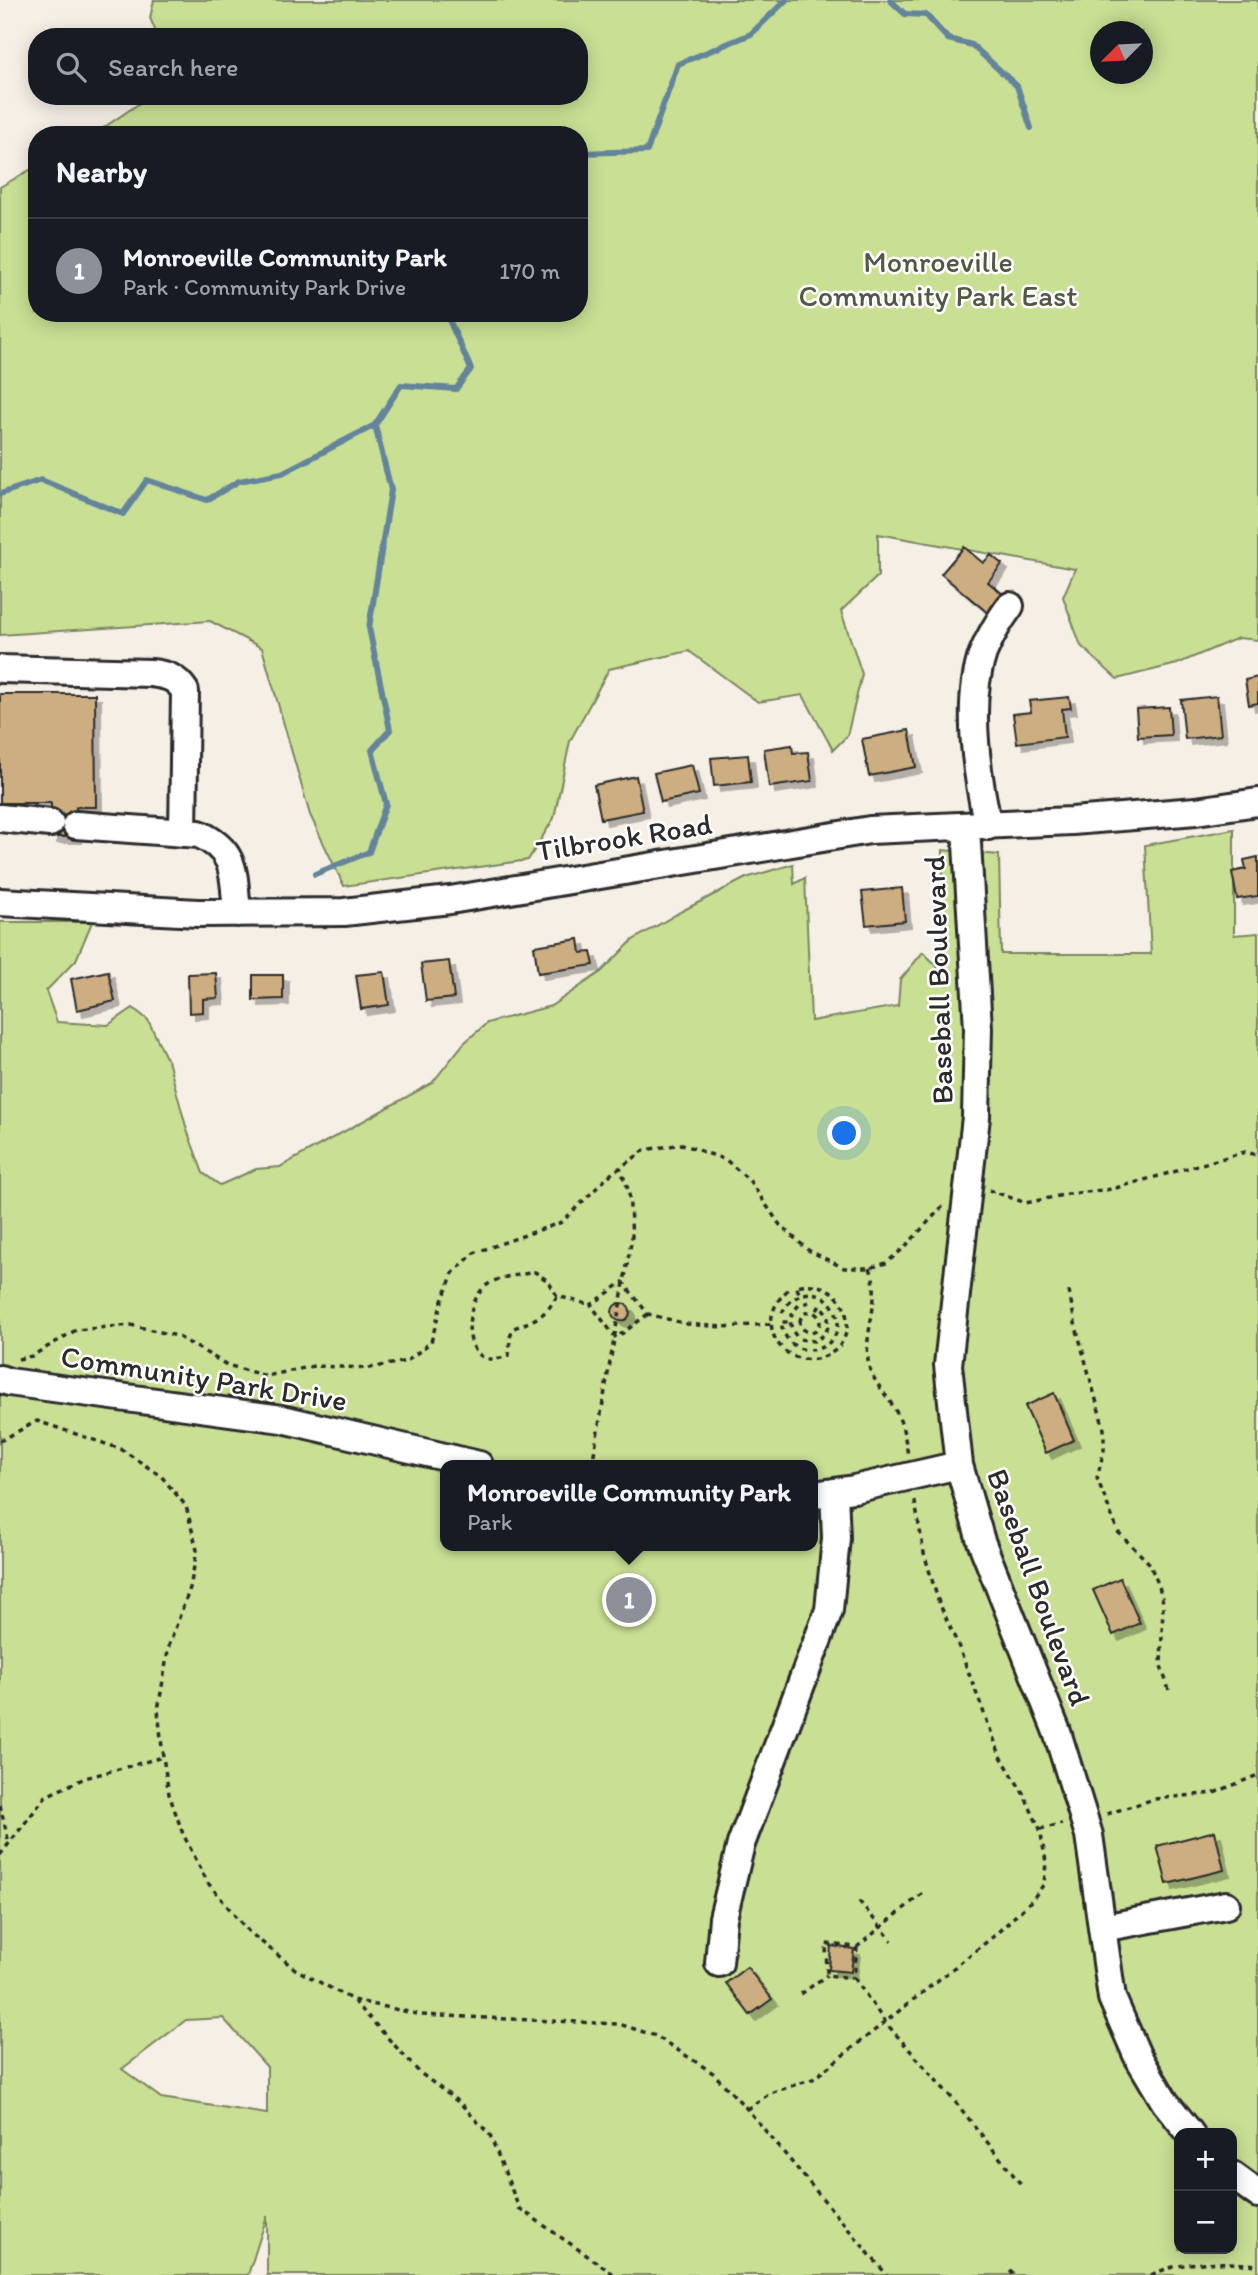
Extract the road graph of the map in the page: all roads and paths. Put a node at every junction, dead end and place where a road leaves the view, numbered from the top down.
1 (1010, 606) dead end
2 (0, 669) edge
3 (1258, 802) edge
4 (0, 818) edge
5 (977, 827) junction
6 (183, 833) junction
7 (0, 902) edge
8 (237, 912) junction
9 (1258, 1155) edge
10 (620, 1167) junction
11 (967, 1192) junction
12 (870, 1268) junction
13 (623, 1282) junction
14 (788, 1290) dead end
15 (1069, 1291) dead end
16 (800, 1295) junction
17 (556, 1296) junction
18 (810, 1302) dead end
19 (591, 1305) junction
20 (782, 1313) dead end
21 (648, 1314) junction
22 (815, 1314) junction
23 (790, 1322) junction
24 (771, 1324) junction
25 (615, 1338) junction
26 (7, 1369) edge
27 (0, 1441) edge
28 (458, 1460) edge
29 (594, 1460) edge
30 (959, 1465) junction
31 (911, 1476) junction
32 (823, 1493) edge
33 (1170, 1693) dead end
34 (163, 1757) junction
35 (1258, 1775) edge
36 (0, 1805) edge
37 (1084, 1820) junction
38 (1040, 1829) junction
39 (9, 1843) junction
40 (0, 1855) edge
41 (924, 1892) dead end
42 (859, 1901) dead end
43 (1226, 1905) dead end
44 (881, 1928) junction
45 (1102, 1928) junction
46 (892, 1941) dead end
47 (857, 1947) junction
48 (719, 1963) dead end
49 (827, 1975) junction
50 (855, 1978) junction
51 (801, 1994) dead end
52 (353, 2000) junction
53 (885, 2022) junction
54 (747, 2109) junction
55 (1186, 2128) edge
56 (1237, 2179) edge
57 (1023, 2187) dead end
58 (1258, 2194) edge
59 (1258, 2265) edge
60 (1010, 2270) dead end
61 (614, 2275) edge
62 (887, 2275) edge
63 (1015, 2275) edge
64 (1151, 2275) edge

1 - 5 street, Baseball Boulevard
2 - 6 street
3 - 5 street, Tilbrook Road
4 - 6 street
5 - 8 street, Tilbrook Road
5 - 11 street, Baseball Boulevard
6 - 8 street
7 - 8 street, Tilbrook Road
9 - 11 path
10 - 12 path
10 - 13 path
10 - 26 path
11 - 12 path
11 - 30 street, Baseball Boulevard
12 - 31 path
13 - 19 path
13 - 21 path
13 - 25 path
14 - 24 path
15 - 33 path
16 - 20 path
16 - 23 path
16 - 24 path
17 - 17 path
17 - 19 path
18 - 23 path
19 - 25 path
21 - 24 path
21 - 25 path
22 - 22 path
22 - 23 path
25 - 29 path
26 - 28 street, Community Park Drive
27 - 34 path
30 - 31 street
30 - 37 street, Baseball Boulevard
31 - 32 street
31 - 38 path
32 - 48 street
34 - 39 path
34 - 52 path
35 - 37 path
36 - 39 path
37 - 38 path
37 - 45 street, Baseball Boulevard
38 - 53 path
39 - 40 path
41 - 44 path
42 - 44 path
43 - 45 street
44 - 46 path
44 - 47 path
45 - 55 street, Baseball Boulevard
47 - 49 path
47 - 50 path
49 - 50 path
49 - 51 path
50 - 53 path
52 - 54 path
52 - 61 path
53 - 54 path
53 - 57 path
54 - 62 path
56 - 58 street
59 - 64 path
60 - 63 path

